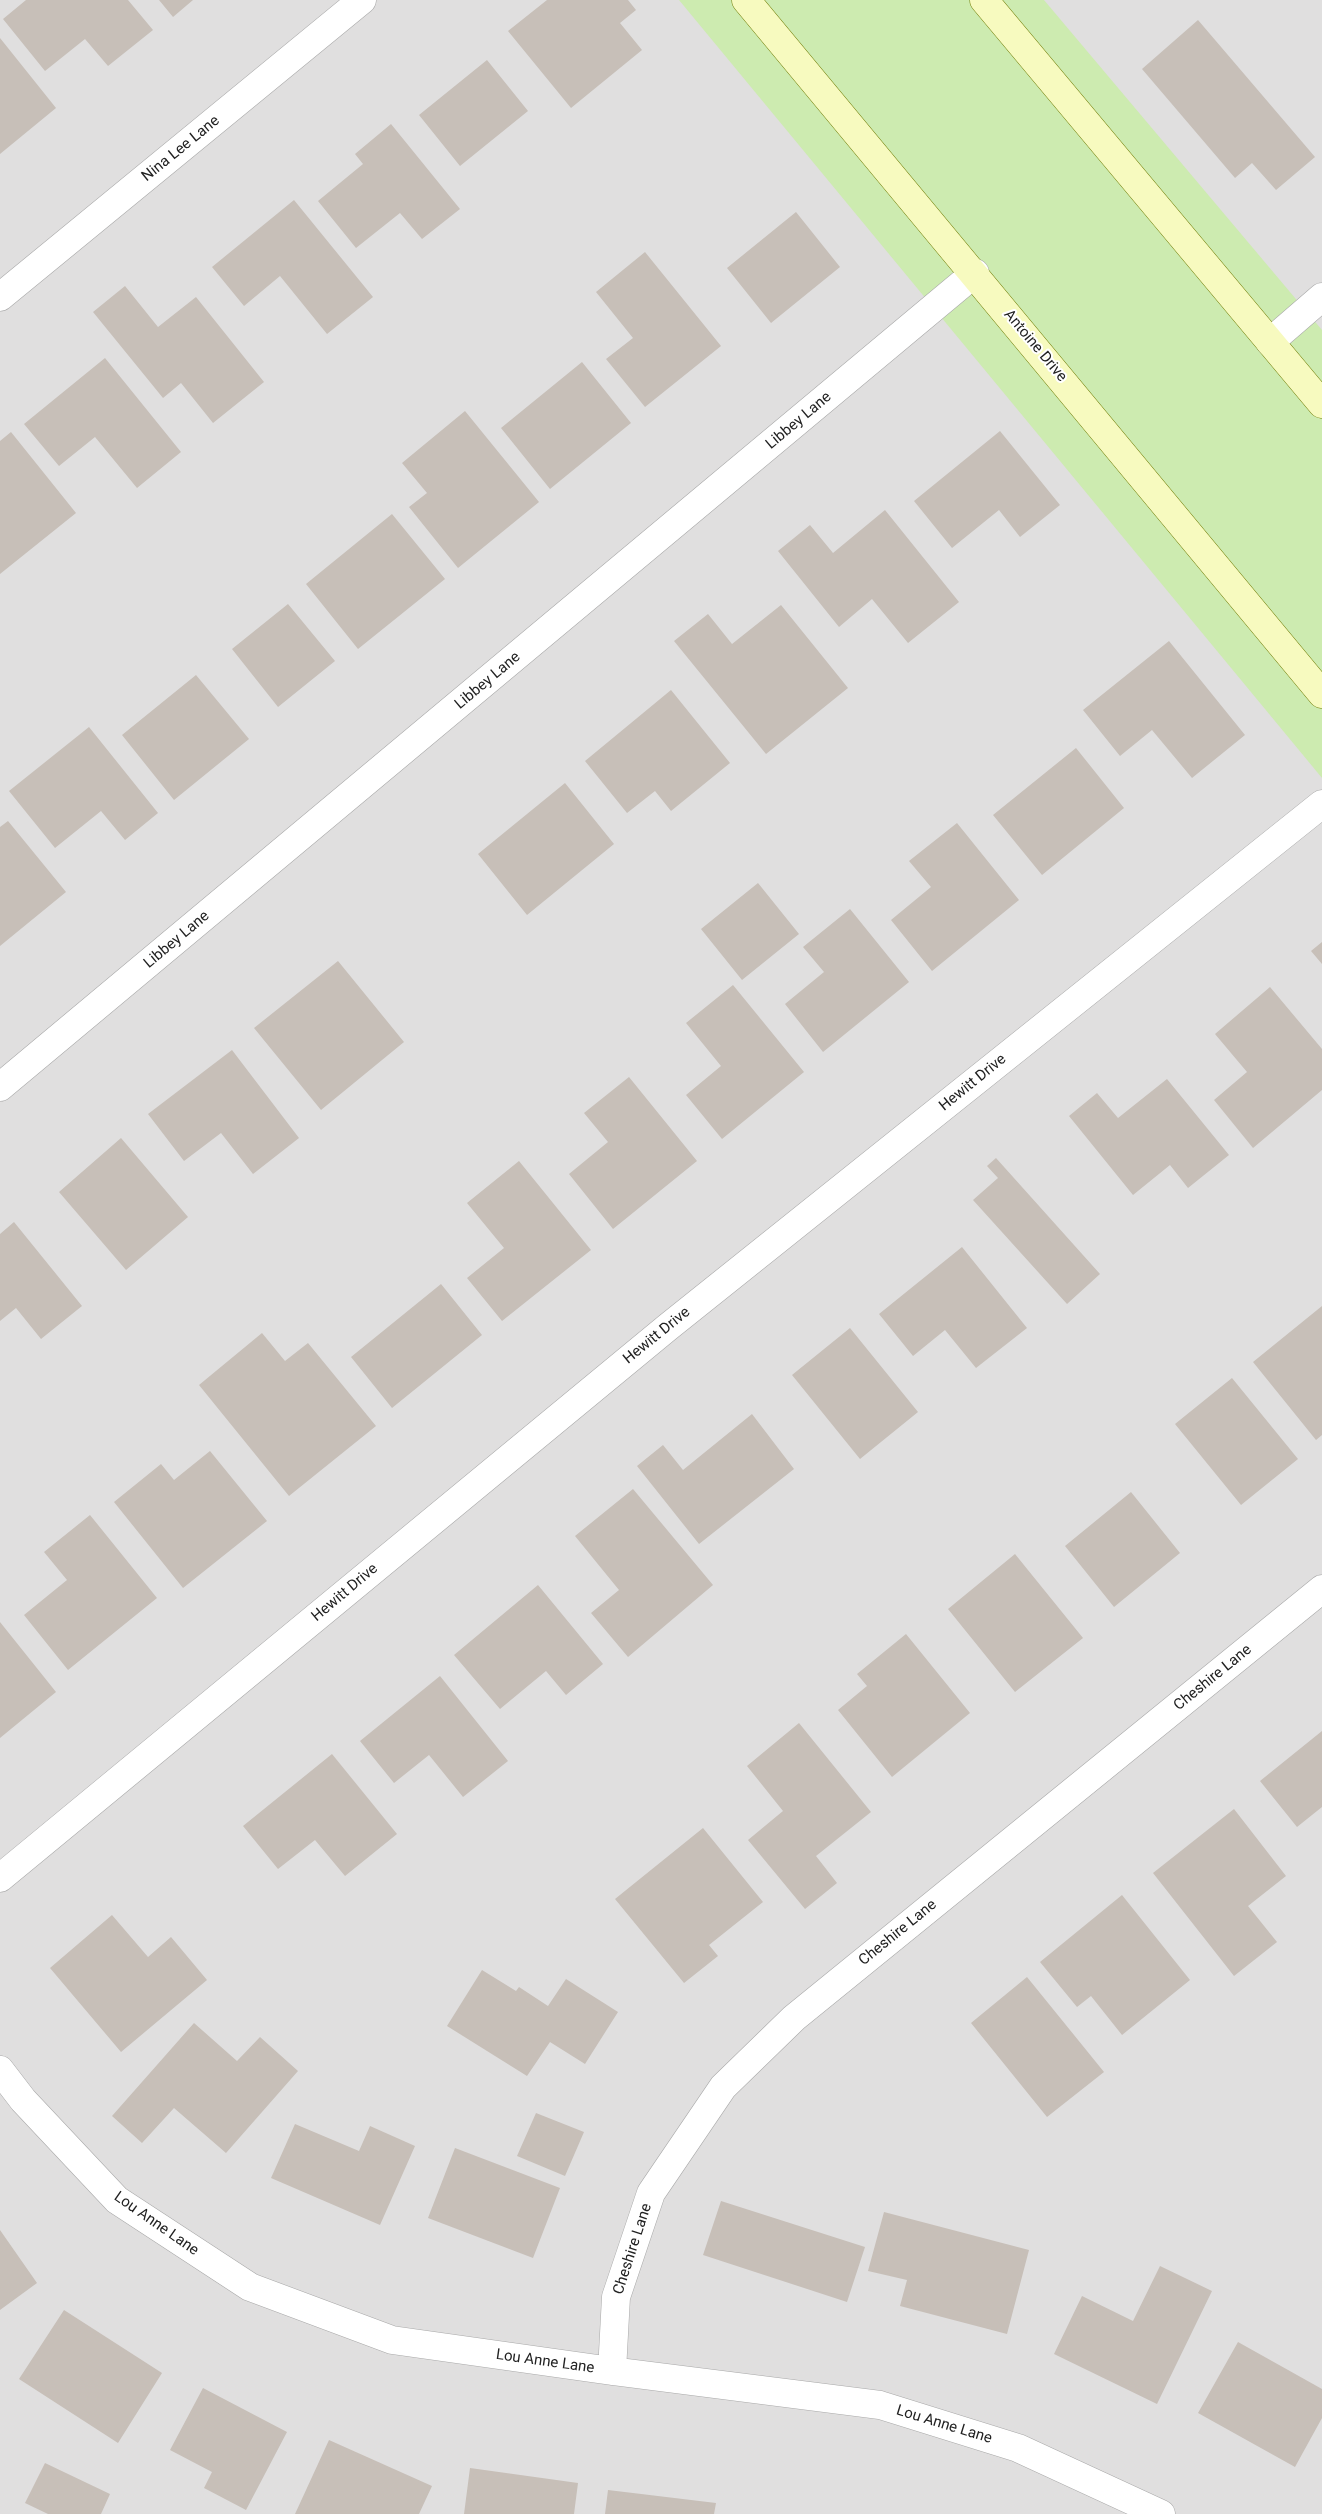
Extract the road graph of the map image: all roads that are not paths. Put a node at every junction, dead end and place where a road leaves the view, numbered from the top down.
1 (362, 0) edge
2 (746, 0) edge
3 (984, 0) edge
4 (975, 274) junction
5 (0, 297) edge
6 (1322, 297) edge
7 (1270, 342) junction
8 (1322, 404) edge
9 (1322, 694) edge
10 (1322, 804) edge
11 (0, 1087) edge
12 (1322, 1589) edge
13 (0, 1878) edge
14 (0, 2070) edge
15 (612, 2372) junction
16 (1161, 2514) edge

1 - 5 street, Nina Lee Lane
2 - 4 main road, Antoine Drive
3 - 7 main road
4 - 9 main road, Antoine Drive
4 - 11 street, Libbey Lane
6 - 7 street
7 - 8 main road
10 - 13 street, Hewitt Drive
12 - 15 street, Cheshire Lane
14 - 15 street, Lou Anne Lane
15 - 16 street, Lou Anne Lane

